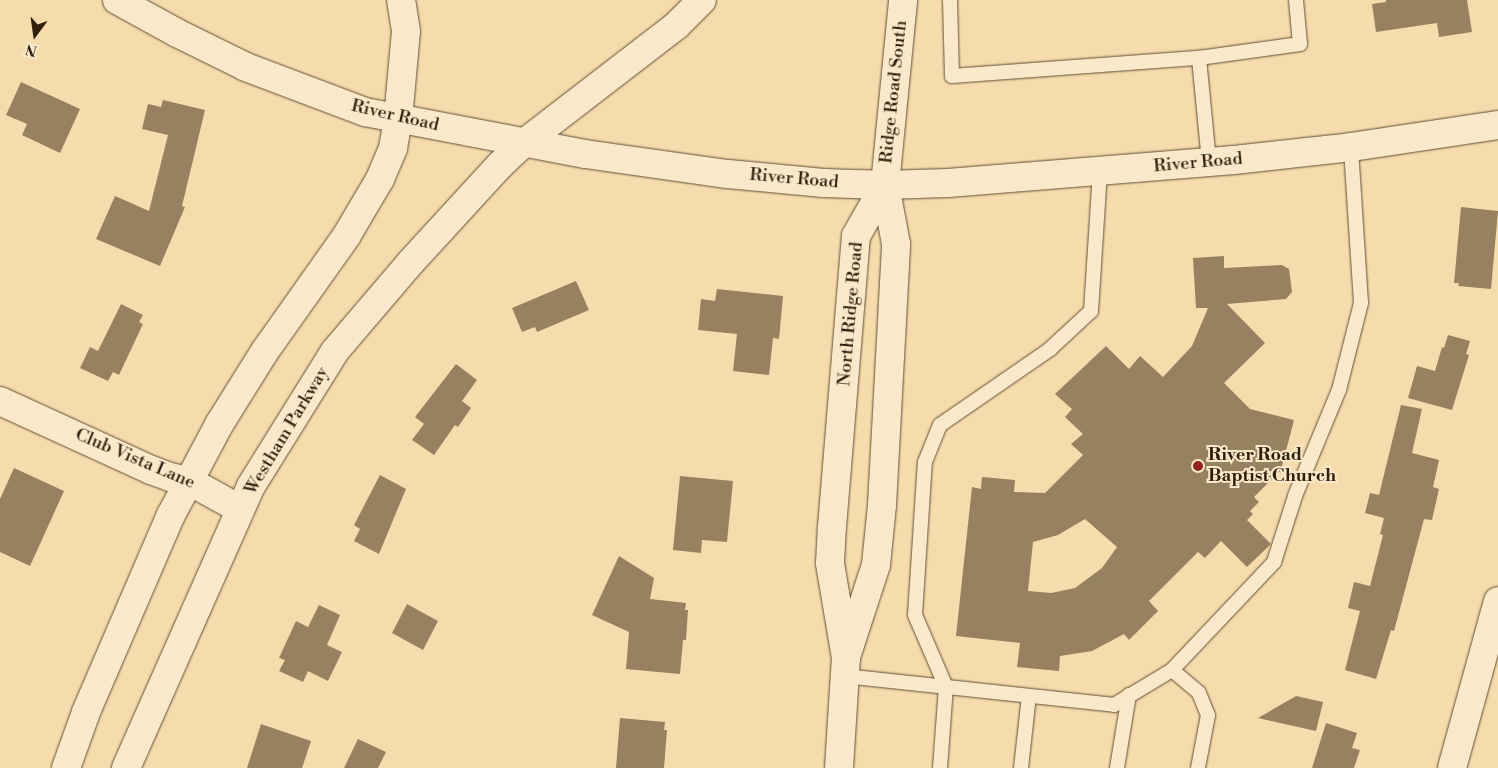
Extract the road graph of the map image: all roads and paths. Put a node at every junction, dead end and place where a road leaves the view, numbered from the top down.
1 (116, 0) edge
2 (402, 0) edge
3 (702, 0) edge
4 (903, 0) edge
5 (950, 0) edge
6 (1296, 0) edge
7 (1199, 58) junction
8 (398, 118) junction
9 (1498, 125) edge
10 (524, 143) junction
11 (1351, 146) junction
12 (1209, 162) junction
13 (1100, 171) junction
14 (885, 185) junction
15 (0, 401) edge
16 (189, 481) junction
17 (240, 509) junction
18 (1498, 601) edge
19 (845, 667) junction
20 (1172, 670) junction
21 (946, 687) junction
22 (1129, 695) junction
23 (1028, 696) junction
24 (66, 768) edge
25 (126, 768) edge
26 (839, 768) edge
27 (940, 768) edge
28 (1021, 768) edge
29 (1117, 768) edge
30 (1198, 768) edge
31 (1452, 768) edge

1 - 8 main road, River Road
2 - 8 main road
3 - 10 main road, Westham Parkway
4 - 14 main road, Ridge Road South
5 - 7 lane
6 - 7 lane
7 - 12 lane
8 - 10 main road, River Road
8 - 16 main road
9 - 11 main road, River Road
10 - 14 main road, River Road
10 - 17 main road, Westham Parkway
11 - 12 main road, River Road
11 - 20 lane
12 - 13 main road, River Road
13 - 14 main road, River Road
13 - 21 lane
14 - 19 main road, North Ridge Road
14 - 19 main road, North Ridge Road
15 - 16 main road, Club Vista Lane
16 - 17 main road, Club Vista Lane
16 - 24 main road
17 - 25 main road, Westham Parkway
18 - 31 main road
19 - 21 lane
19 - 26 main road, North Ridge Road
20 - 22 lane
20 - 30 lane
21 - 23 lane
21 - 27 lane
22 - 23 lane
22 - 29 lane
23 - 28 lane

